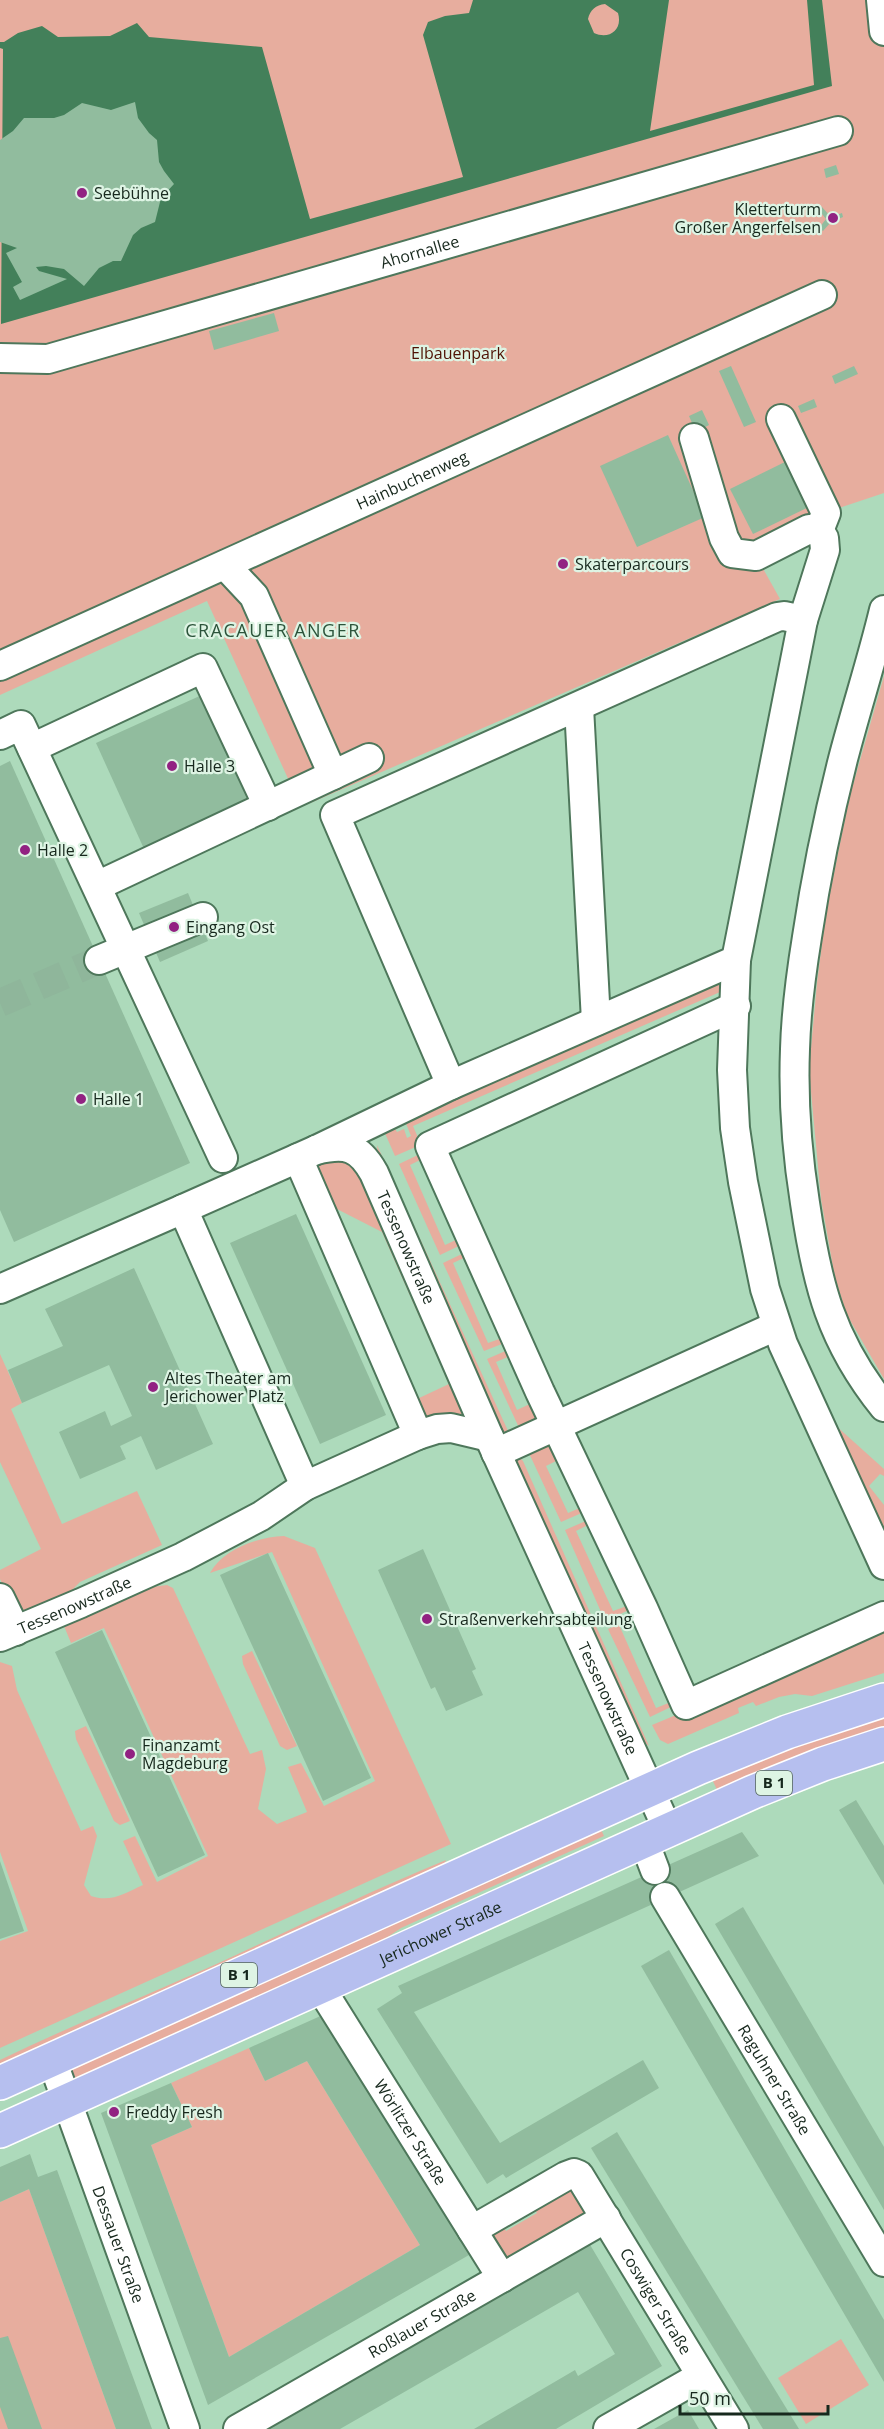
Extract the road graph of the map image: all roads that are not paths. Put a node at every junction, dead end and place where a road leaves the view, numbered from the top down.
1 (881, 0) edge
2 (884, 31) edge
3 (838, 131) dead end
4 (822, 296) dead end
5 (0, 358) edge
6 (781, 419) dead end
7 (694, 438) dead end
8 (819, 531) junction
9 (225, 565) junction
10 (884, 610) edge
11 (803, 620) junction
12 (0, 666) edge
13 (579, 706) junction
14 (0, 735) edge
15 (32, 748) junction
16 (369, 758) dead end
17 (333, 775) junction
18 (268, 806) junction
19 (97, 886) junction
20 (203, 917) dead end
21 (124, 949) junction
22 (99, 960) tunnel mouth
23 (736, 960) junction
24 (736, 1006) junction
25 (596, 1021) junction
26 (451, 1085) junction
27 (307, 1154) junction
28 (223, 1158) dead end
29 (183, 1209) junction
30 (0, 1289) edge
31 (776, 1326) junction
32 (884, 1407) edge
33 (556, 1425) junction
34 (418, 1435) junction
35 (493, 1445) junction
36 (305, 1486) junction
37 (884, 1565) edge
38 (0, 1598) edge
39 (884, 1616) edge
40 (8, 1634) edge
41 (884, 1700) edge
42 (884, 1744) edge
43 (650, 1790) junction
44 (656, 1847) junction
45 (665, 1898) dead end
46 (320, 1987) junction
47 (52, 2060) junction
48 (0, 2083) edge
49 (66, 2101) junction
50 (0, 2131) edge
51 (606, 2218) junction
52 (472, 2230) junction
53 (884, 2262) edge
54 (502, 2278) junction
55 (701, 2376) junction
56 (185, 2429) edge
57 (238, 2429) edge
58 (608, 2429) edge
59 (734, 2429) edge

1 - 2 street
3 - 5 street, Ahornallee
4 - 9 street, Hainbuchenweg
6 - 8 street
7 - 8 street
8 - 11 street
9 - 12 street, Hainbuchenweg
9 - 17 street
10 - 32 street
11 - 13 street
11 - 23 street
13 - 25 street
13 - 26 street
14 - 15 street
15 - 18 street
15 - 19 street
16 - 17 street
17 - 18 street
18 - 19 street
19 - 21 street
20 - 21 street
21 - 22 street
21 - 28 street
23 - 24 street
23 - 25 street
24 - 31 street
24 - 33 street
25 - 26 street
26 - 27 street
27 - 29 street, Tessenowstraße
27 - 34 street
27 - 35 street, Tessenowstraße
29 - 30 street, Tessenowstraße
29 - 36 street
31 - 33 street
31 - 37 street
33 - 35 street
33 - 39 street
34 - 35 street, Tessenowstraße
34 - 36 street, Tessenowstraße
35 - 43 street, Tessenowstraße
36 - 40 street, Tessenowstraße
38 - 40 street
41 - 43 main road, B 1
42 - 44 main road, Jerichower Straße / B 1
43 - 44 street, Tessenowstraße
43 - 47 main road, B 1
44 - 46 main road, Jerichower Straße / B 1
45 - 53 street, Raguhner Straße
46 - 49 main road, Jerichower Straße / B 1
46 - 52 street, Wörlitzer Straße
47 - 48 main road, B 1
47 - 49 street, Dessauer Straße
49 - 50 main road, Jerichower Straße / B 1
49 - 56 street, Dessauer Straße
51 - 52 street, Coswiger Straße
51 - 54 street, Roßlauer Straße
51 - 55 street, Coswiger Straße
52 - 54 street, Wörlitzer Straße
54 - 57 street, Roßlauer Straße
55 - 58 street
55 - 59 street, Coswiger Straße

